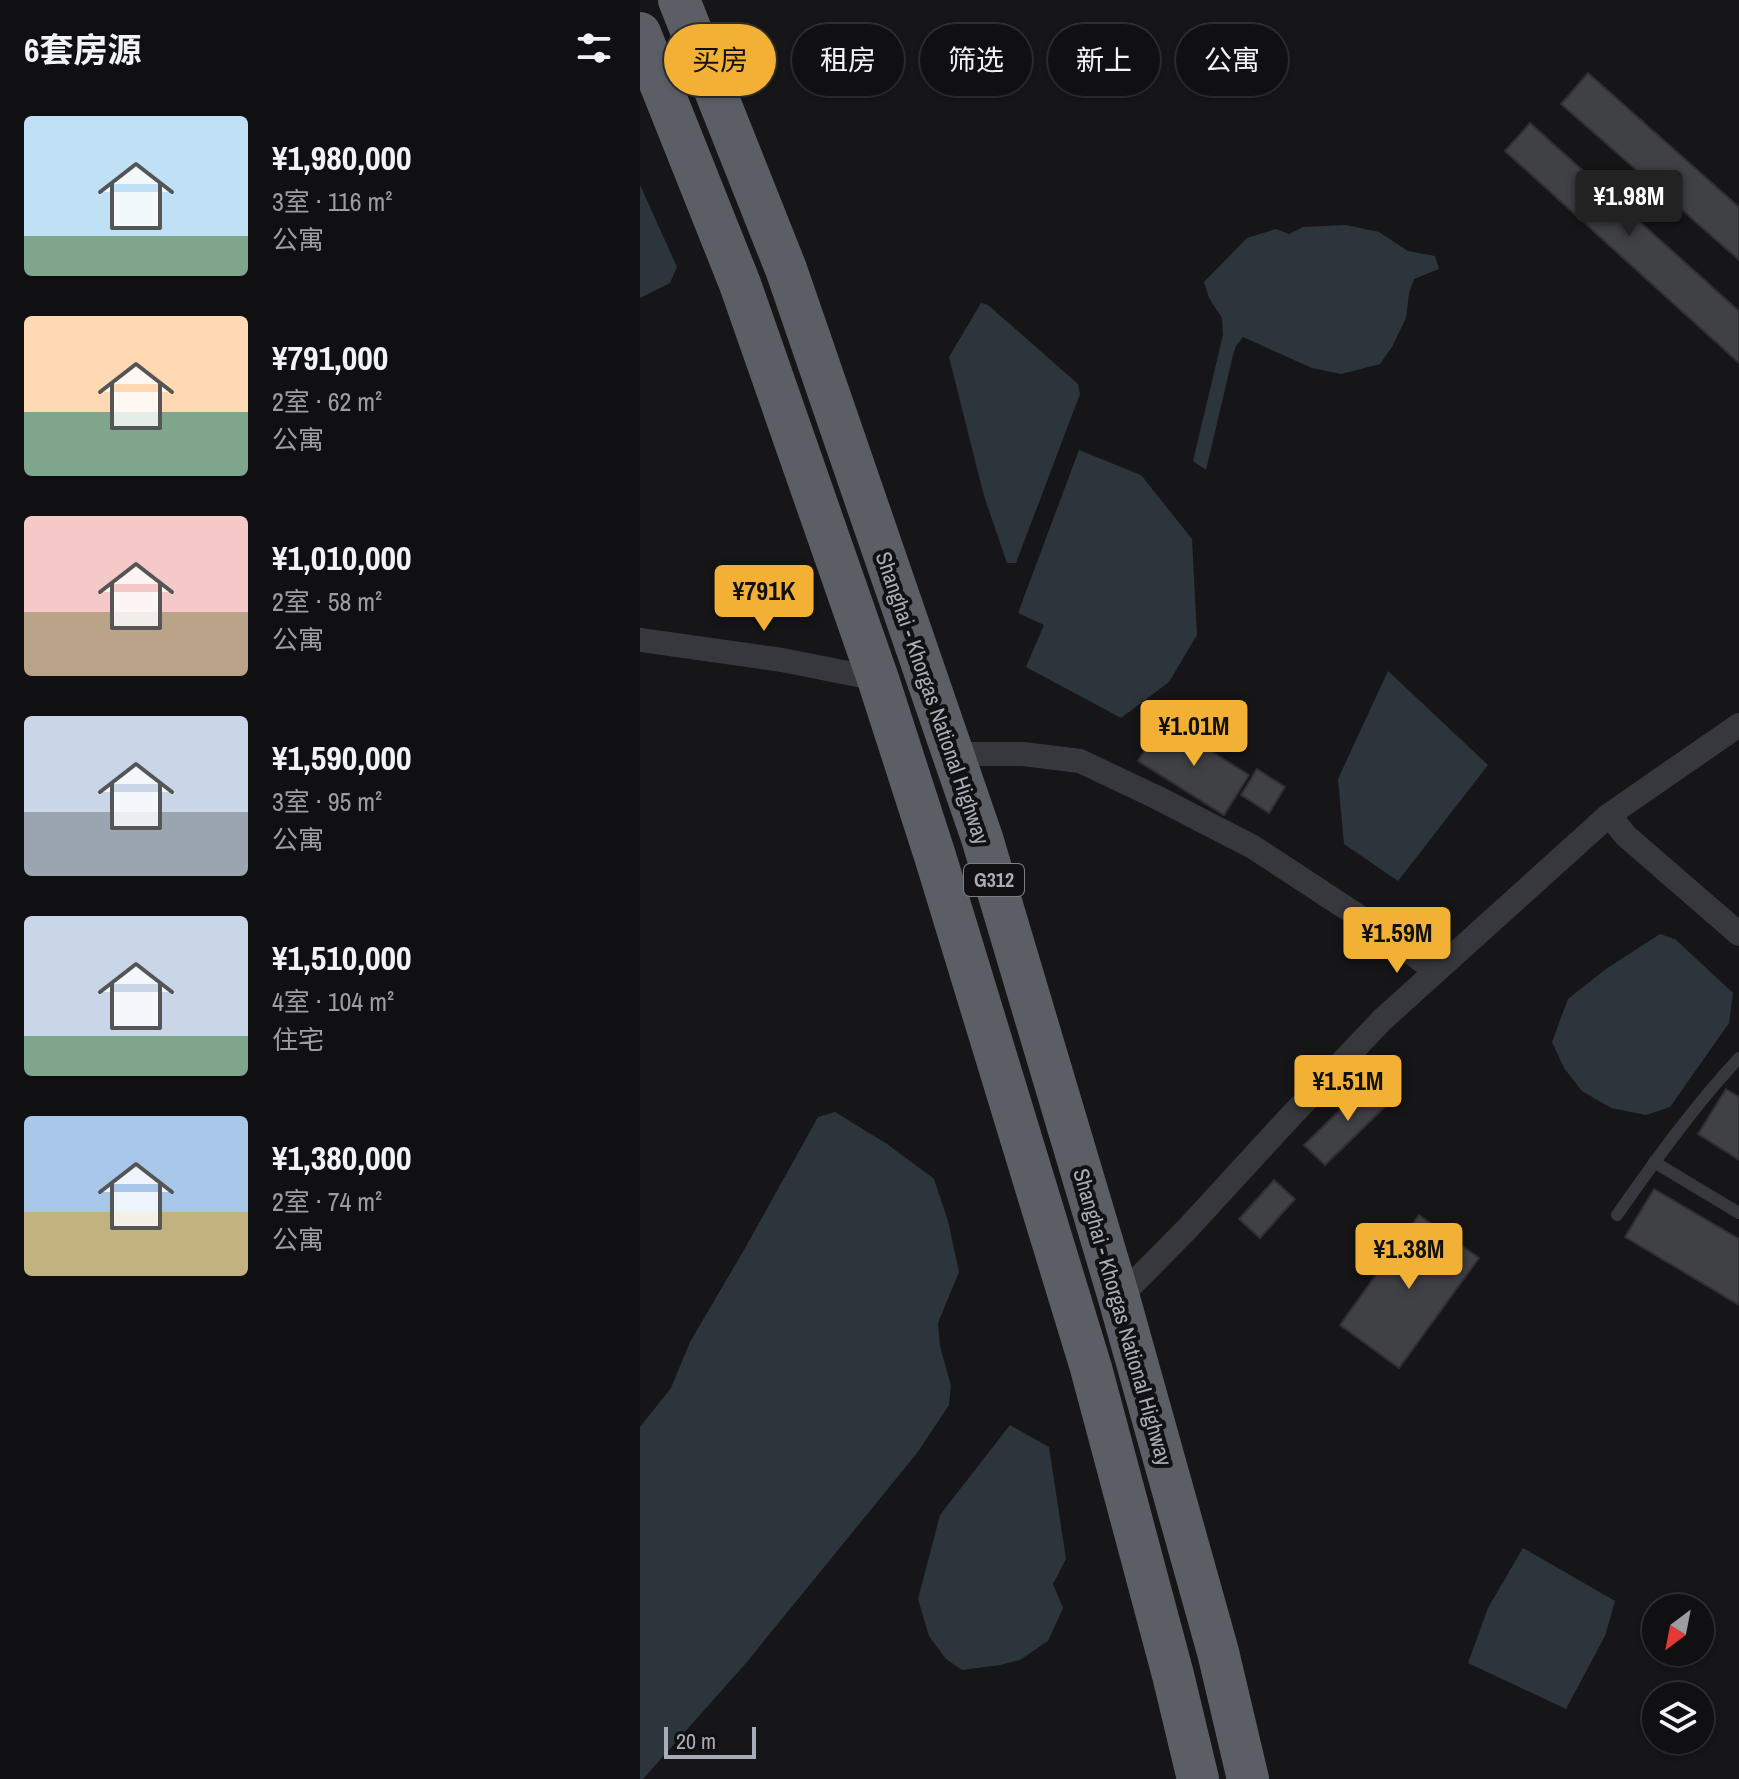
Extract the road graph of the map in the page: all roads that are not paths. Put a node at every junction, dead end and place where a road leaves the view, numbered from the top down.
1 (679, 0) edge
2 (640, 33) edge
3 (640, 640) edge
4 (878, 679) junction
5 (1739, 725) edge
6 (953, 754) junction
7 (1609, 815) junction
8 (1739, 934) edge
9 (1436, 971) junction
10 (1739, 1058) edge
11 (1654, 1162) junction
12 (1739, 1213) edge
13 (1617, 1215) dead end
14 (1119, 1298) junction
15 (1198, 1779) edge
16 (1248, 1779) edge

1 - 6 highway, Shanghai - Khorgas National Highway / G312
2 - 4 highway, Shanghai - Khorgas National Highway / G312
3 - 4 street
4 - 15 highway, Shanghai - Khorgas National Highway / G312
5 - 7 street
6 - 9 street
6 - 14 highway, Shanghai - Khorgas National Highway / G312
7 - 8 street
7 - 9 street
9 - 14 street
10 - 11 lane
11 - 12 lane
11 - 13 lane
14 - 16 highway, Shanghai - Khorgas National Highway / G312

